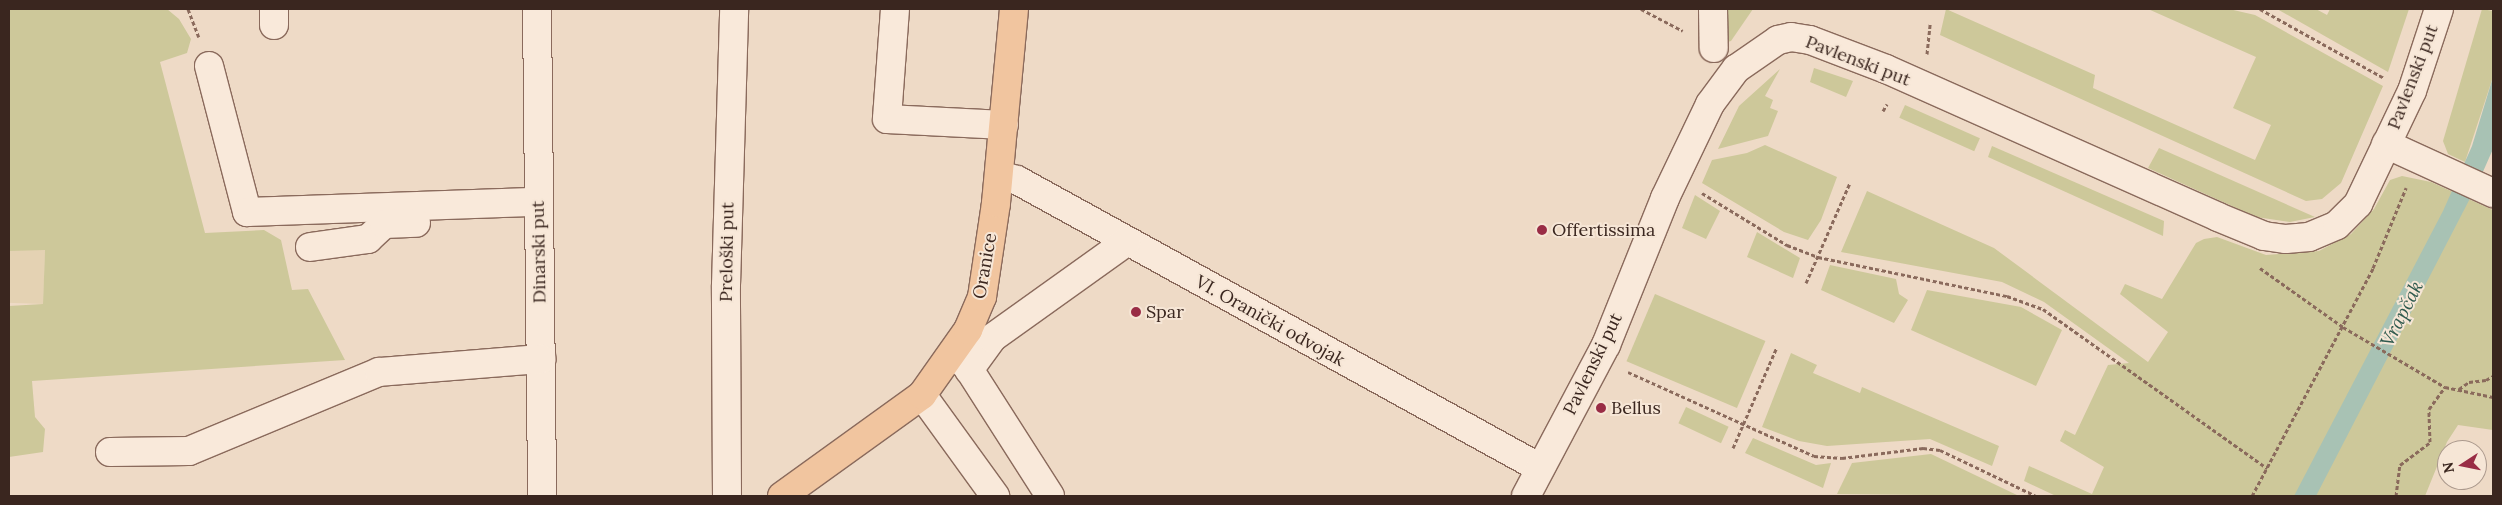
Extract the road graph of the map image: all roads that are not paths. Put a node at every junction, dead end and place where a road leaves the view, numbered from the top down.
1 (537, 9) edge
2 (734, 9) edge
3 (895, 9) edge
4 (1014, 9) edge
5 (1713, 9) edge
6 (2439, 9) edge
7 (1714, 48) road end
8 (209, 66) dead end
9 (1004, 125) junction
10 (2386, 144) junction
11 (999, 175) junction
12 (2493, 193) edge
13 (538, 210) junction
14 (1126, 242) junction
15 (310, 247) dead end
16 (541, 359) junction
17 (961, 361) junction
18 (922, 395) junction
19 (110, 452) dead end
20 (1540, 468) junction
21 (542, 496) edge
22 (727, 496) edge
23 (782, 496) edge
24 (995, 496) edge
25 (1050, 496) edge
26 (1526, 496) edge

1 - 13 street, Dinarski put
2 - 22 street, Preloški put
3 - 9 street
4 - 9 main road, Oranice
5 - 7 street
6 - 10 street, Pavlenski put
8 - 13 street
9 - 11 main road, Oranice
10 - 12 street, Pavlenski put
10 - 20 street, Pavlenski put
11 - 14 street, VI. Oranički odvojak
11 - 17 main road, Oranice
13 - 15 street
13 - 16 street, Dinarski put
14 - 17 street
14 - 20 street, VI. Oranički odvojak
16 - 19 street
16 - 21 street, Dinarski put
17 - 18 main road, Oranice
17 - 25 street
18 - 23 main road, Oranice
18 - 24 street
20 - 26 street, Pavlenski put

